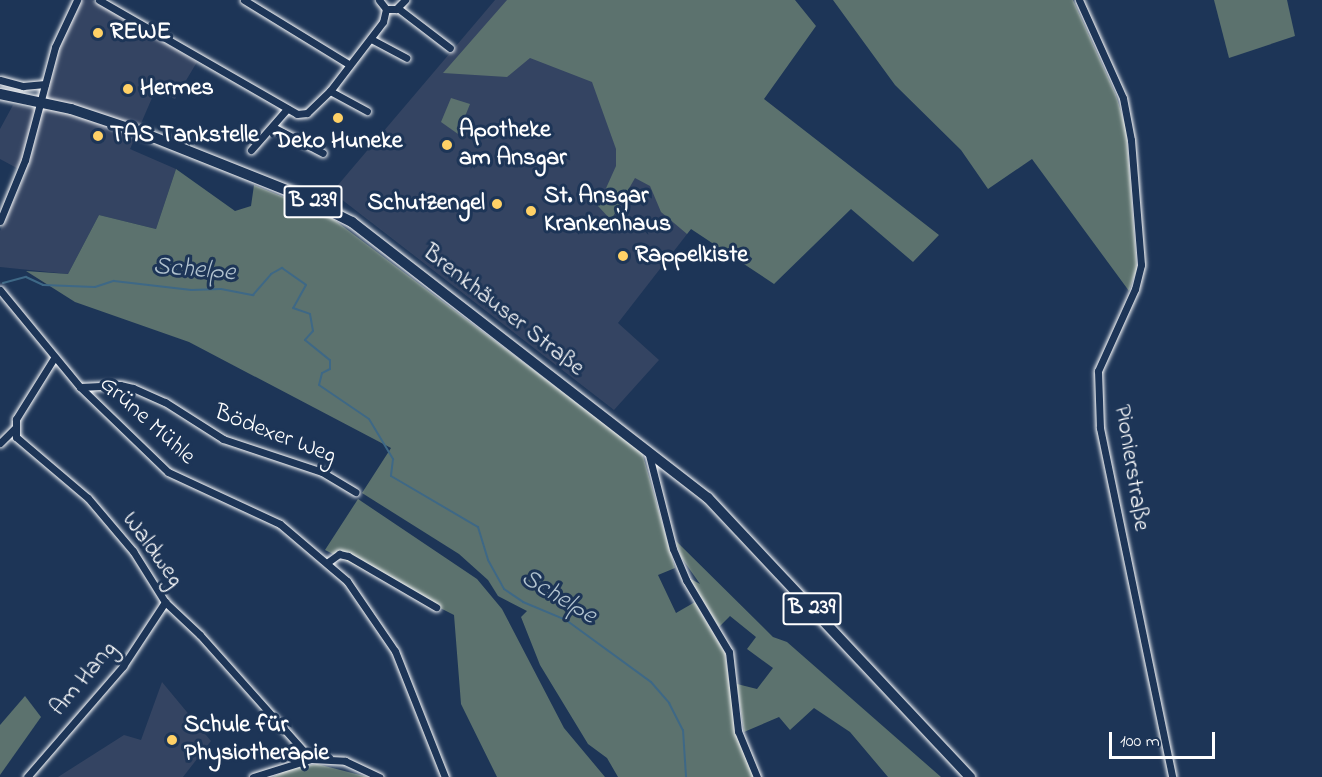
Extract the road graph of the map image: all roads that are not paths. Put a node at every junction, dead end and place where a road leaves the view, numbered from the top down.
1 (77, 0) edge
2 (99, 0) edge
3 (244, 0) edge
4 (379, 0) edge
5 (405, 0) edge
6 (1079, 0) edge
7 (386, 9) junction
8 (399, 9) junction
9 (372, 39) junction
10 (450, 48) dead end
11 (406, 58) dead end
12 (350, 65) junction
13 (0, 80) edge
14 (45, 84) junction
15 (330, 90) junction
16 (0, 94) edge
17 (41, 103) junction
18 (287, 109) junction
19 (368, 111) dead end
20 (273, 127) junction
21 (251, 150) dead end
22 (323, 153) dead end
23 (0, 221) edge
24 (0, 290) edge
25 (54, 358) junction
26 (80, 387) junction
27 (15, 428) junction
28 (0, 443) edge
29 (648, 448) junction
30 (355, 492) dead end
31 (328, 562) junction
32 (165, 602) junction
33 (436, 607) dead end
34 (311, 759) junction
35 (27, 777) edge
36 (253, 777) edge
37 (380, 777) edge
38 (445, 777) edge
39 (757, 777) edge
40 (970, 777) edge
41 (1172, 777) edge

1 - 14 street
2 - 18 street
3 - 12 street
4 - 7 street
5 - 8 street
6 - 41 street, Pionierstraße
7 - 8 street
7 - 9 street
8 - 10 street
9 - 11 street
9 - 12 street
12 - 15 street
13 - 14 street
14 - 17 street
15 - 18 street
15 - 19 street
16 - 17 main road, Brenkhäuser Straße / B 239
17 - 23 street
17 - 29 main road, Brenkhäuser Straße / B 239
18 - 20 street
20 - 21 street
20 - 22 street
24 - 25 street, Grüne Mühle
25 - 26 street, Grüne Mühle
25 - 27 street
26 - 30 street, Bödexer Weg
26 - 31 street, Grüne Mühle
27 - 28 street
27 - 32 street, Waldweg
29 - 39 street
29 - 40 main road, B 239
31 - 33 street
31 - 38 street, Grüne Mühle
32 - 34 street, Waldweg
32 - 35 street, Am Hang
34 - 36 street
34 - 37 street

